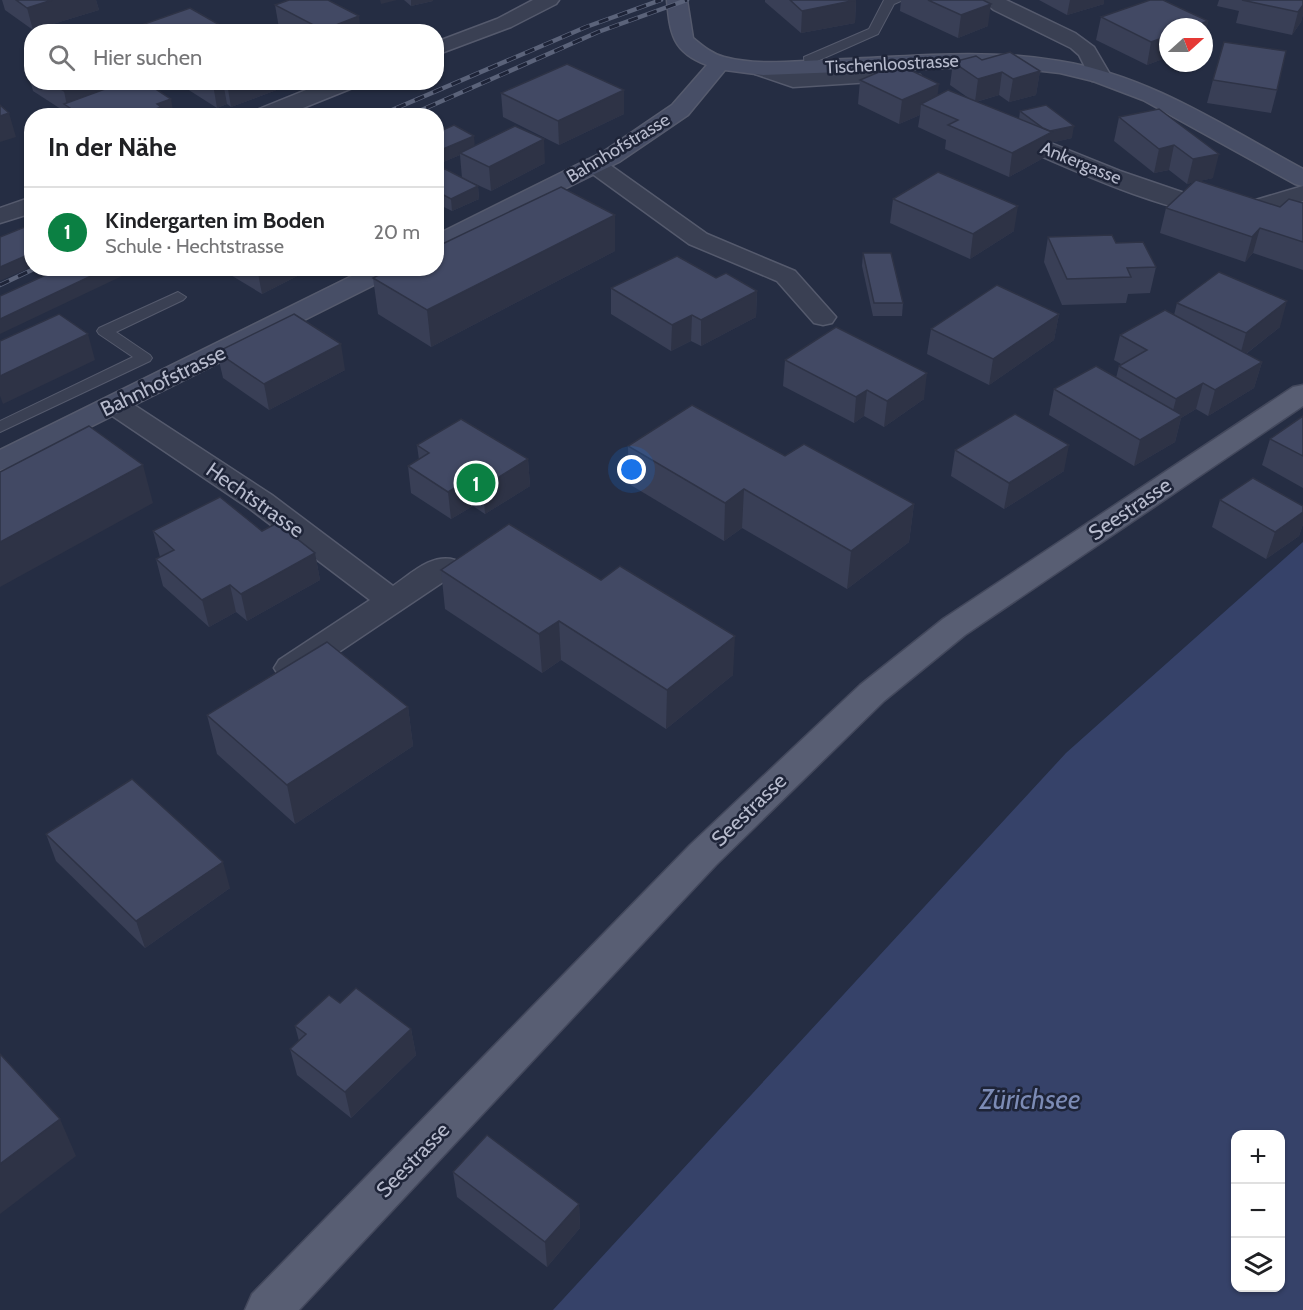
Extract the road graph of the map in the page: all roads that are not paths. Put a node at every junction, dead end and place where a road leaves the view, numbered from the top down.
1 (549, 0) edge
2 (677, 0) edge
3 (897, 0) edge
4 (991, 0) edge
5 (444, 46) edge
6 (720, 63) junction
7 (809, 68) junction
8 (763, 69) junction
9 (1100, 76) junction
10 (327, 90) edge
11 (935, 92) edge
12 (282, 108) edge
13 (982, 122) edge
14 (595, 165) junction
15 (1303, 179) edge
16 (1303, 193) edge
17 (24, 207) edge
18 (0, 216) edge
19 (444, 241) edge
20 (373, 276) edge
21 (178, 297) dead end
22 (823, 317) dead end
23 (1303, 393) edge
24 (115, 405) junction
25 (0, 428) edge
26 (0, 461) edge
27 (444, 567) edge
28 (392, 601) junction
29 (284, 672) edge
30 (268, 1310) edge

1 - 5 street
2 - 6 main road, Tischenloostrasse
3 - 7 lane
4 - 9 street
6 - 8 main road, Tischenloostrasse
6 - 14 main road, Bahnhofstrasse
7 - 8 main road, Tischenloostrasse
7 - 9 main road, Tischenloostrasse
8 - 11 street
9 - 15 main road, Tischenloostrasse
10 - 12 street
13 - 16 street, Ankergasse
14 - 19 main road, Bahnhofstrasse
14 - 22 street
17 - 18 street
20 - 24 main road, Bahnhofstrasse
21 - 25 lane
23 - 30 main road, Seestrasse
24 - 26 main road, Bahnhofstrasse
24 - 28 street, Hechtstrasse
27 - 28 street
28 - 29 street

